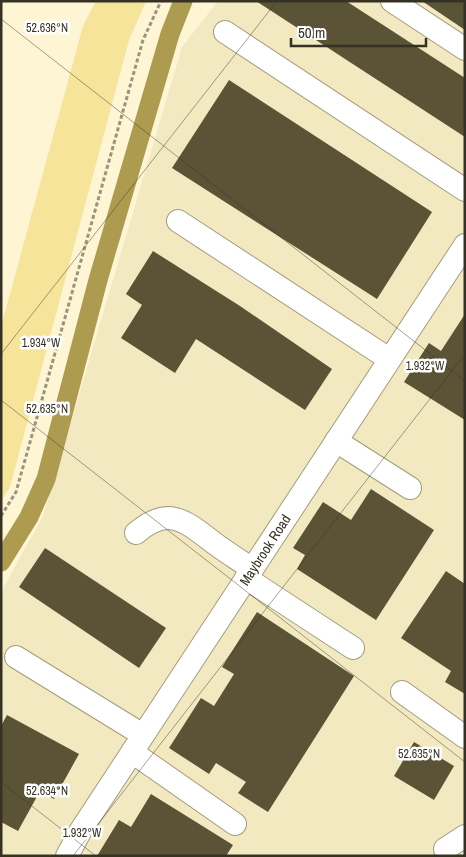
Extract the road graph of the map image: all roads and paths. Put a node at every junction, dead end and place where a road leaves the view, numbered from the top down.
1 (161, 1) edge
2 (392, 1) edge
3 (225, 32) dead end
4 (465, 49) edge
5 (465, 190) edge
6 (178, 221) dead end
7 (465, 245) edge
8 (389, 359) junction
9 (336, 441) junction
10 (410, 488) dead end
11 (1, 516) edge
12 (136, 533) dead end
13 (249, 574) junction
14 (353, 648) dead end
15 (16, 657) dead end
16 (402, 692) dead end
17 (465, 738) edge
18 (138, 743) junction
19 (235, 824) dead end
20 (465, 836) edge
21 (445, 849) dead end
22 (67, 856) edge

1 - 11 path
2 - 4 street
3 - 5 street
6 - 8 street
7 - 8 street, Maybrook Road
8 - 9 street, Maybrook Road
9 - 10 street
9 - 13 street, Maybrook Road
12 - 13 street
13 - 14 street
13 - 18 street, Maybrook Road
15 - 18 street
16 - 17 street
18 - 19 street
18 - 22 street, Maybrook Road
20 - 21 street

